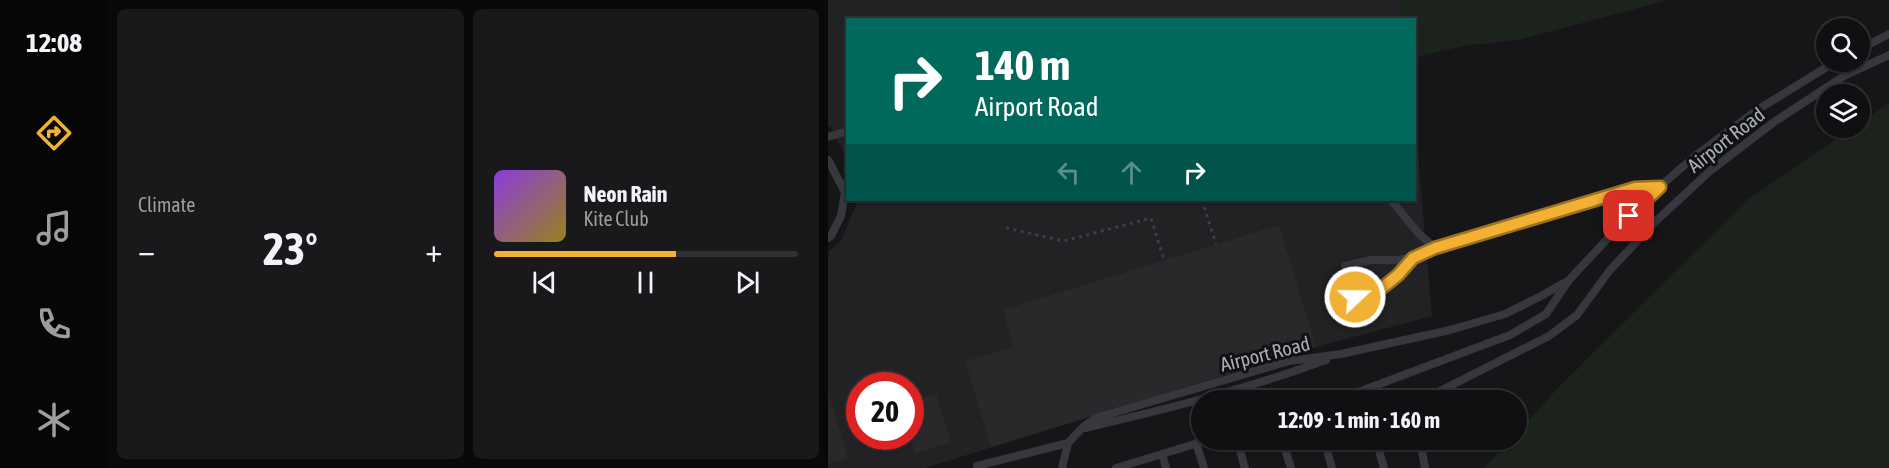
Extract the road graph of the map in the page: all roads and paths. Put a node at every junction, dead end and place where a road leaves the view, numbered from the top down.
1 (1889, 34) edge
2 (1870, 44) edge
3 (1889, 55) edge
4 (1819, 72) edge
5 (846, 132) edge
6 (828, 138) edge
7 (828, 160) edge
8 (1660, 187) junction
9 (1202, 201) edge
10 (1392, 201) edge
11 (1006, 228) dead end
12 (828, 238) edge
13 (1216, 244) dead end
14 (1435, 248) junction
15 (1413, 258) junction
16 (1164, 260) dead end
17 (1345, 266) dead end
18 (1569, 280) junction
19 (1355, 297) dead end
20 (1341, 354) junction
21 (1368, 390) edge
22 (1442, 390) edge
23 (1082, 429) junction
24 (1068, 443) junction
25 (1191, 445) edge
26 (1199, 450) edge
27 (1240, 450) edge
28 (1285, 450) edge
29 (1327, 450) edge
30 (1379, 450) edge
31 (1422, 450) edge
32 (1162, 454) junction
33 (1003, 464) edge
34 (1122, 467) edge
35 (978, 468) edge
36 (1062, 468) edge
37 (1166, 468) edge
38 (1204, 468) edge
39 (1245, 468) edge
40 (1291, 468) edge
41 (1332, 468) edge
42 (1384, 468) edge
43 (1425, 468) edge

1 - 2 lane
3 - 22 lane, Airport Road
4 - 8 lane, Airport Road
5 - 6 lane
7 - 12 lane
8 - 14 lane
8 - 18 lane, Airport Road
9 - 13 path
10 - 14 lane
11 - 16 path
14 - 15 lane
15 - 17 lane
15 - 19 lane
18 - 20 lane, Airport Road
18 - 21 lane, Airport Road
20 - 23 lane
20 - 23 lane, Airport Road
23 - 24 lane, Airport Road
24 - 33 lane
24 - 36 lane
25 - 32 lane
26 - 38 lane
27 - 39 lane
28 - 40 lane
29 - 41 lane
30 - 42 lane
31 - 43 lane
32 - 34 lane
32 - 37 lane
33 - 35 lane

